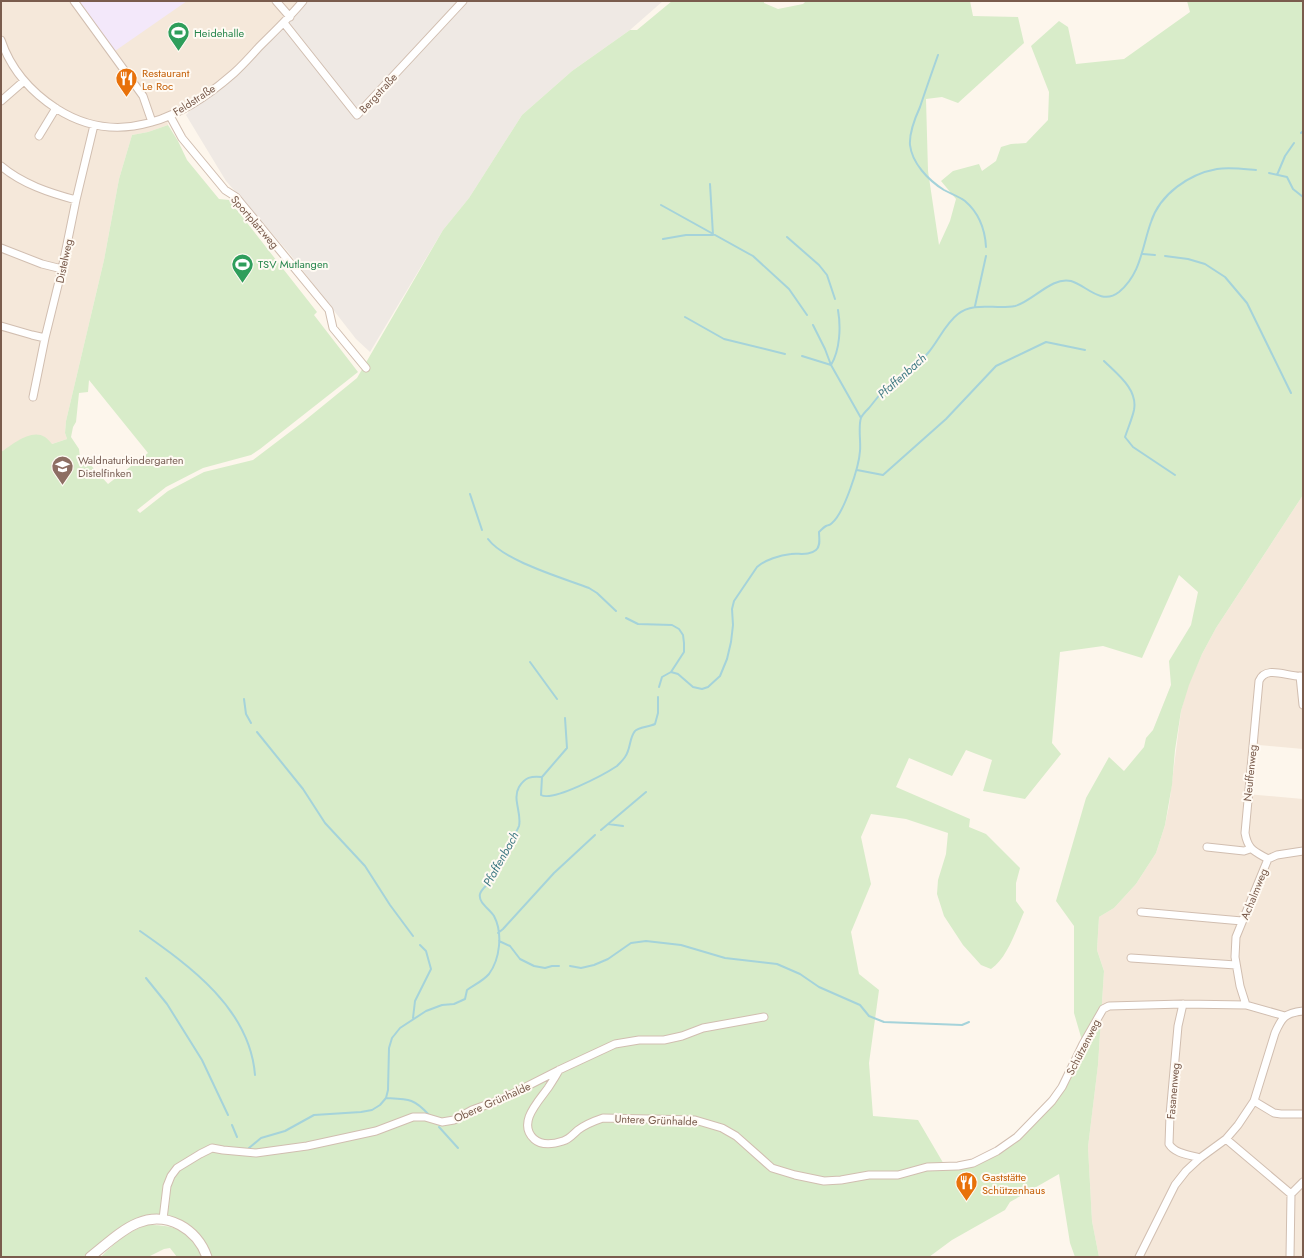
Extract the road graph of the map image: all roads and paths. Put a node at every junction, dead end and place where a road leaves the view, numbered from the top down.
1 (74, 1) edge
2 (276, 1) edge
3 (303, 1) edge
4 (463, 1) edge
5 (290, 17) junction
6 (284, 23) junction
7 (1, 41) edge
8 (24, 81) junction
9 (1, 101) edge
10 (56, 108) junction
11 (170, 116) junction
12 (152, 122) junction
13 (94, 125) junction
14 (39, 136) dead end
15 (2, 170) edge
16 (76, 200) junction
17 (1, 248) edge
18 (62, 269) junction
19 (1, 326) edge
20 (45, 338) junction
21 (366, 368) dead end
22 (33, 397) dead end
23 (1302, 676) edge
24 (1303, 705) edge
25 (1207, 847) dead end
26 (1250, 849) junction
27 (1303, 851) edge
28 (1268, 858) junction
29 (1141, 912) dead end
30 (1242, 921) junction
31 (1131, 958) dead end
32 (1236, 965) junction
33 (1184, 1004) junction
34 (1246, 1005) junction
35 (1303, 1010) edge
36 (1284, 1016) junction
37 (764, 1017) dead end
38 (559, 1070) junction
39 (1254, 1101) junction
40 (1303, 1114) edge
41 (1226, 1139) junction
42 (1200, 1158) junction
43 (945, 1166) joint
44 (1303, 1182) edge
45 (1291, 1194) junction
46 (163, 1219) junction
47 (90, 1257) edge
48 (207, 1257) edge
49 (1139, 1257) edge
50 (1290, 1257) edge

1 - 12 street
2 - 5 street
3 - 5 street, Feldstraße
4 - 6 street, Bergstraße
5 - 6 street, Feldstraße
6 - 11 street, Feldstraße
7 - 8 street, Feldstraße
8 - 9 street
8 - 10 street, Feldstraße
10 - 13 street, Feldstraße
10 - 14 street
11 - 12 street, Feldstraße
11 - 21 street, Sportplatzweg
12 - 13 street, Feldstraße
13 - 16 street, Distelweg
15 - 16 street
16 - 18 street, Distelweg
17 - 18 street
18 - 20 street, Distelweg
19 - 20 street
20 - 22 street, Distelweg
23 - 24 street
23 - 26 street, Neuffenweg
25 - 26 street
26 - 28 street
27 - 28 street, Achalmweg
28 - 30 street, Achalmweg
29 - 30 street
30 - 32 street, Achalmweg
31 - 32 street
32 - 34 street, Achalmweg
33 - 34 street, Schützenweg
33 - 42 street, Fasanenweg
33 - 43 street, Schützenweg
34 - 36 street, Schützenweg
35 - 36 street
36 - 39 street
37 - 38 street, Obere Grünhalde
38 - 43 street, Untere Grünhalde
38 - 46 street, Obere Grünhalde
39 - 40 street
39 - 41 street
41 - 42 street
41 - 45 street
42 - 49 street
44 - 45 street
45 - 50 street
46 - 47 street
46 - 48 street

